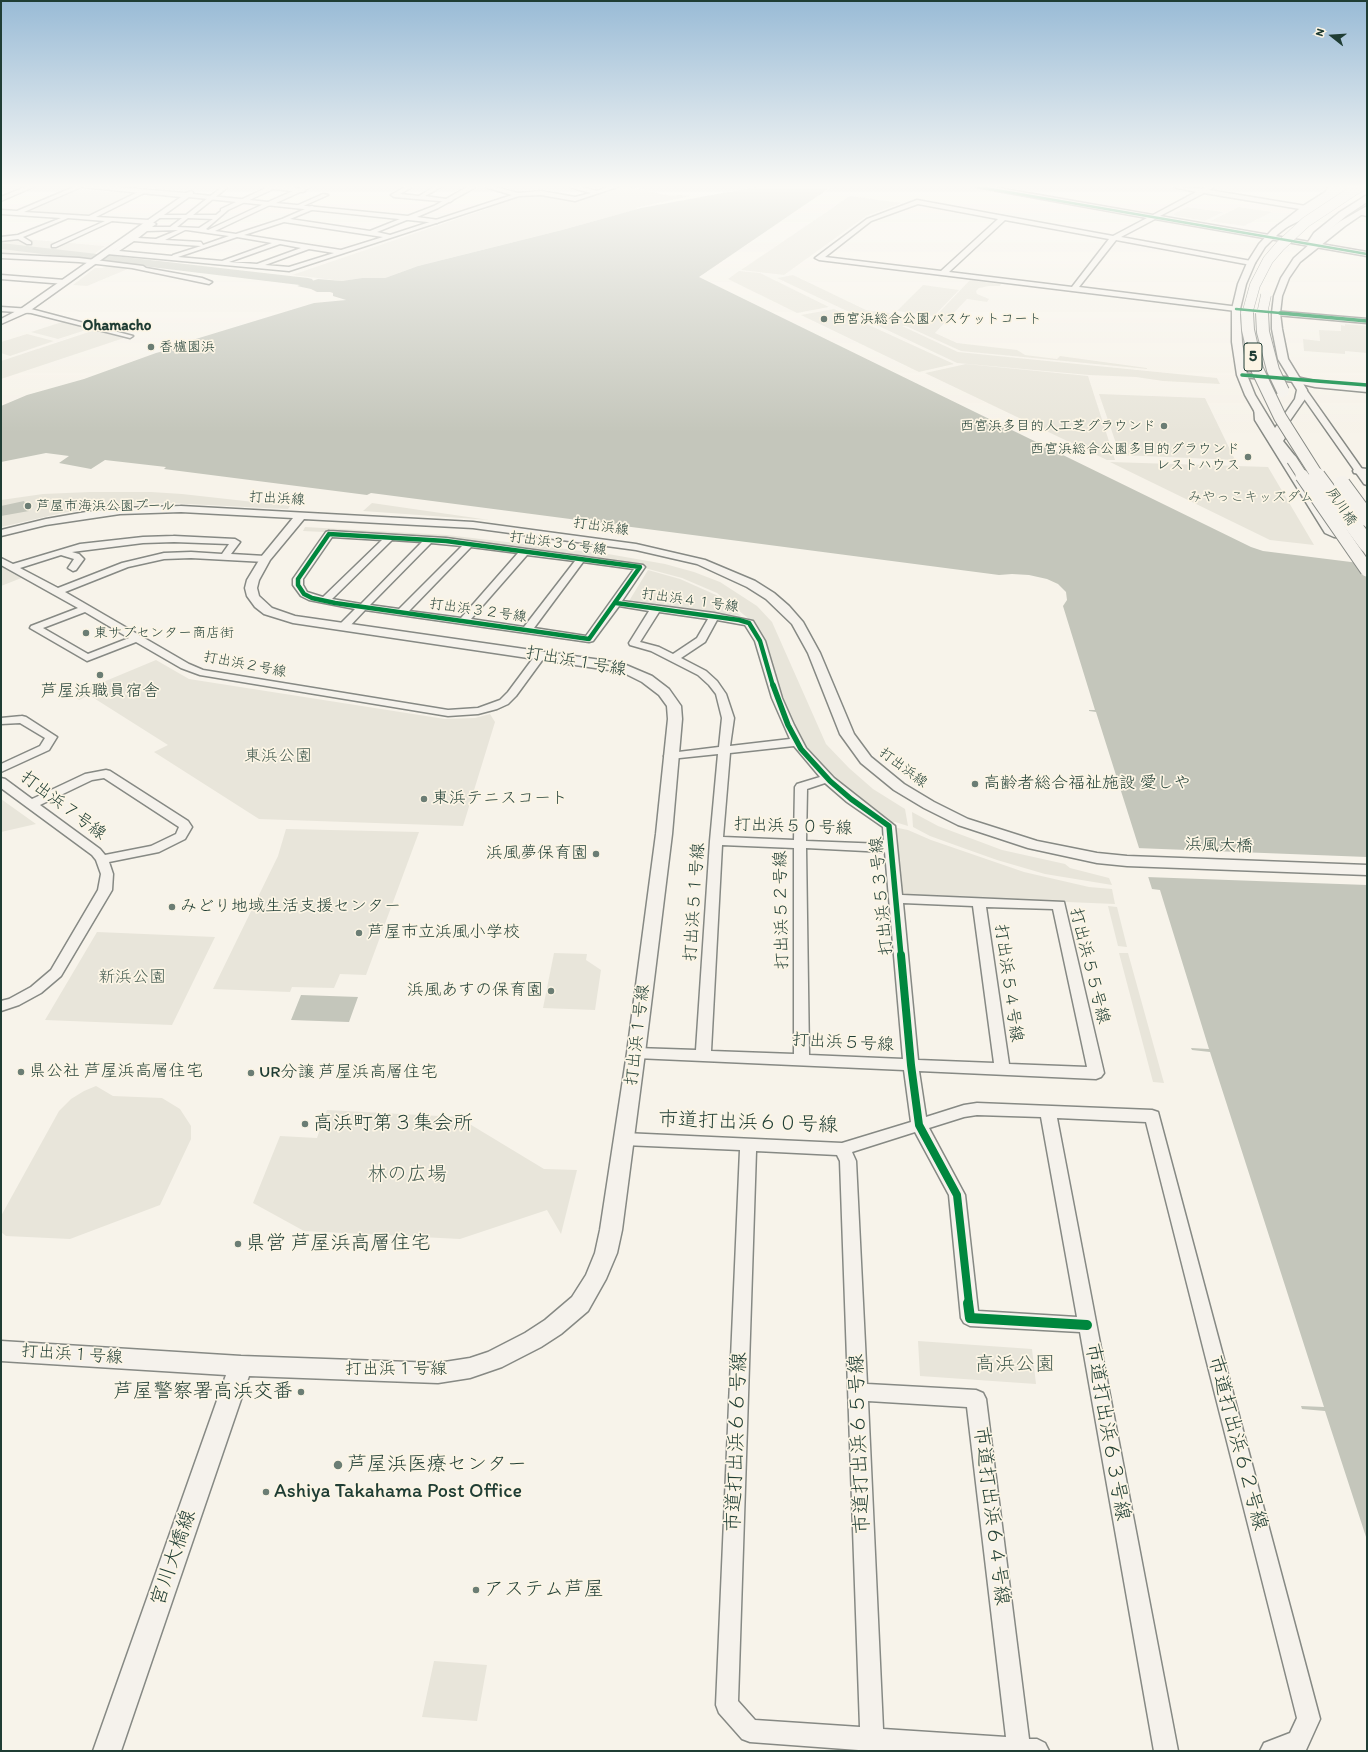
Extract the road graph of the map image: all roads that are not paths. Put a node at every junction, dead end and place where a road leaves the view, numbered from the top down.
1 (84, 269) edge
2 (140, 269) edge
3 (908, 269) edge
4 (948, 269) edge
5 (1090, 269) edge
6 (1248, 269) edge
7 (1263, 269) edge
8 (1291, 269) edge
9 (943, 273) junction
10 (1, 277) edge
11 (65, 282) junction
12 (209, 282) dead end
13 (1268, 287) dead end
14 (1073, 290) junction
15 (1, 309) edge
16 (1236, 309) junction
17 (25, 310) junction
18 (1276, 313) junction
19 (1367, 321) edge
20 (1, 322) edge
21 (130, 336) dead end
22 (1242, 375) junction
23 (1296, 380) junction
24 (1367, 385) edge
25 (1367, 389) edge
26 (1302, 390) junction
27 (1257, 408) junction
28 (1301, 422) dead end
29 (1292, 460) junction
30 (1363, 472) edge
31 (1336, 475) dead end
32 (1367, 482) edge
33 (301, 516) junction
34 (1367, 518) edge
35 (1, 533) edge
36 (389, 538) junction
37 (1367, 538) edge
38 (430, 540) junction
39 (468, 544) junction
40 (1367, 544) edge
41 (525, 551) junction
42 (62, 552) junction
43 (225, 556) junction
44 (265, 559) junction
45 (582, 559) junction
46 (1, 561) edge
47 (12, 567) junction
48 (73, 568) dead end
49 (1367, 570) edge
50 (57, 592) junction
51 (325, 601) junction
52 (616, 603) junction
53 (363, 607) junction
54 (656, 608) junction
55 (85, 609) junction
56 (402, 612) junction
57 (714, 616) junction
58 (464, 621) junction
59 (344, 626) junction
60 (527, 630) junction
61 (137, 638) junction
62 (589, 639) joint
63 (541, 655) junction
64 (674, 658) junction
65 (1, 721) edge
66 (797, 742) junction
67 (724, 750) junction
68 (670, 756) junction
69 (1, 768) edge
70 (827, 778) junction
71 (1, 782) edge
72 (31, 804) junction
73 (716, 841) junction
74 (800, 845) junction
75 (892, 848) junction
76 (1071, 853) joint
77 (102, 860) junction
78 (1367, 870) edge
79 (896, 899) junction
80 (979, 902) junction
81 (1, 1006) edge
82 (636, 1053) junction
83 (703, 1056) junction
84 (802, 1060) junction
85 (911, 1065) junction
86 (1002, 1069) junction
87 (1096, 1073) joint
88 (1048, 1112) junction
89 (1152, 1116) joint
90 (919, 1125) junction
91 (624, 1139) junction
92 (748, 1145) junction
93 (842, 1149) junction
94 (1087, 1325) junction
95 (1, 1351) edge
96 (241, 1366) junction
97 (858, 1392) junction
98 (872, 1739) junction
99 (1028, 1750) edge
100 (107, 1751) edge
101 (1166, 1751) edge
102 (1272, 1751) edge

1 - 11 street
2 - 12 street
3 - 9 street
4 - 9 street
5 - 14 street
6 - 16 main road
7 - 40 highway, 5, bridge
8 - 18 main road
9 - 14 street
10 - 11 street
11 - 17 street
13 - 28 highway, 5, bridge
14 - 16 street
15 - 17 street
16 - 18 main road
16 - 22 main road
17 - 20 street
17 - 21 street
18 - 19 street
18 - 23 main road
22 - 23 street
22 - 27 main road
23 - 24 street
23 - 25 street
23 - 26 main road
26 - 29 main road
26 - 30 street
27 - 29 main road
27 - 37 street
29 - 49 main road, 夙川橋, bridge
30 - 32 street
31 - 34 highway, bridge
33 - 35 street, 打出浜線
33 - 44 street, 打出浜１号線
33 - 76 street, 打出浜線
36 - 38 street, 打出浜３６号線
36 - 51 street
36 - 51 street, 打出浜３２号線
38 - 39 street, 打出浜３６号線
38 - 53 street
39 - 41 street, 打出浜３６号線
39 - 56 street
41 - 45 street, 打出浜３６号線
41 - 58 street
42 - 43 street
42 - 47 street
42 - 48 street
43 - 44 street
43 - 50 street
44 - 59 street, 打出浜１号線
45 - 52 street, 打出浜３６号線
45 - 60 street
46 - 47 street, 打出浜２号線
47 - 50 street, 打出浜２号線
50 - 55 street, 打出浜２号線
51 - 53 street, 打出浜３２号線
52 - 54 street, 打出浜４１号線
52 - 62 street, 打出浜４１号線
53 - 56 street, 打出浜３２号線
53 - 59 street
54 - 57 street, 打出浜４１号線
54 - 64 street, 打出浜５１号線
55 - 61 street, 打出浜２号線
55 - 61 street
56 - 58 street, 打出浜３２号線
57 - 64 street
57 - 66 street, 打出浜４１号線
58 - 60 street, 打出浜３２号線
59 - 63 street, 打出浜１号線
60 - 62 street, 打出浜３２号線
61 - 63 street, 打出浜２号線
63 - 68 street, 打出浜１号線
64 - 67 street, 打出浜５１号線
65 - 69 street
66 - 67 street
66 - 70 street, 打出浜５３号線
67 - 68 street
67 - 73 street, 打出浜５１号線
68 - 82 street, 打出浜１号線
70 - 74 street, 打出浜５２号線
70 - 75 street, 打出浜５３号線
71 - 72 street, 打出浜７号線
72 - 77 street, 打出浜７号線
72 - 77 street
73 - 74 street, 打出浜５０号線
73 - 83 street, 打出浜５１号線
74 - 75 street, 打出浜５０号線
74 - 84 street, 打出浜５２号線
75 - 79 street, 打出浜５３号線
76 - 78 street, 浜風大橋
77 - 81 street, 打出浜７号線
79 - 80 street, 打出浜５５号線
79 - 85 street, 打出浜５３号線
80 - 86 street, 打出浜５４号線
80 - 87 street, 打出浜５５号線
82 - 83 street, 打出浜５号線
82 - 91 street, 打出浜１号線
83 - 84 street, 打出浜５号線
84 - 85 street, 打出浜５号線
85 - 86 street, 打出浜５号線
85 - 90 street, 打出浜５３号線
86 - 87 street, 打出浜５号線
88 - 89 street, 市道打出浜６０号線
88 - 90 street, 市道打出浜６０号線
88 - 94 street, 市道打出浜６３号線
89 - 102 street, 市道打出浜６２号線
90 - 93 street, 市道打出浜６０号線
90 - 94 street
91 - 92 street, 市道打出浜６０号線
91 - 96 street, 打出浜１号線
92 - 93 street, 市道打出浜６０号線
92 - 98 street, 市道打出浜６６号線
93 - 97 street, 市道打出浜６５号線
94 - 101 street, 市道打出浜６３号線
95 - 96 street, 打出浜１号線
96 - 100 street, 宮川大橋線
97 - 98 street, 市道打出浜６５号線
97 - 99 street, 市道打出浜６４号線
98 - 99 street

